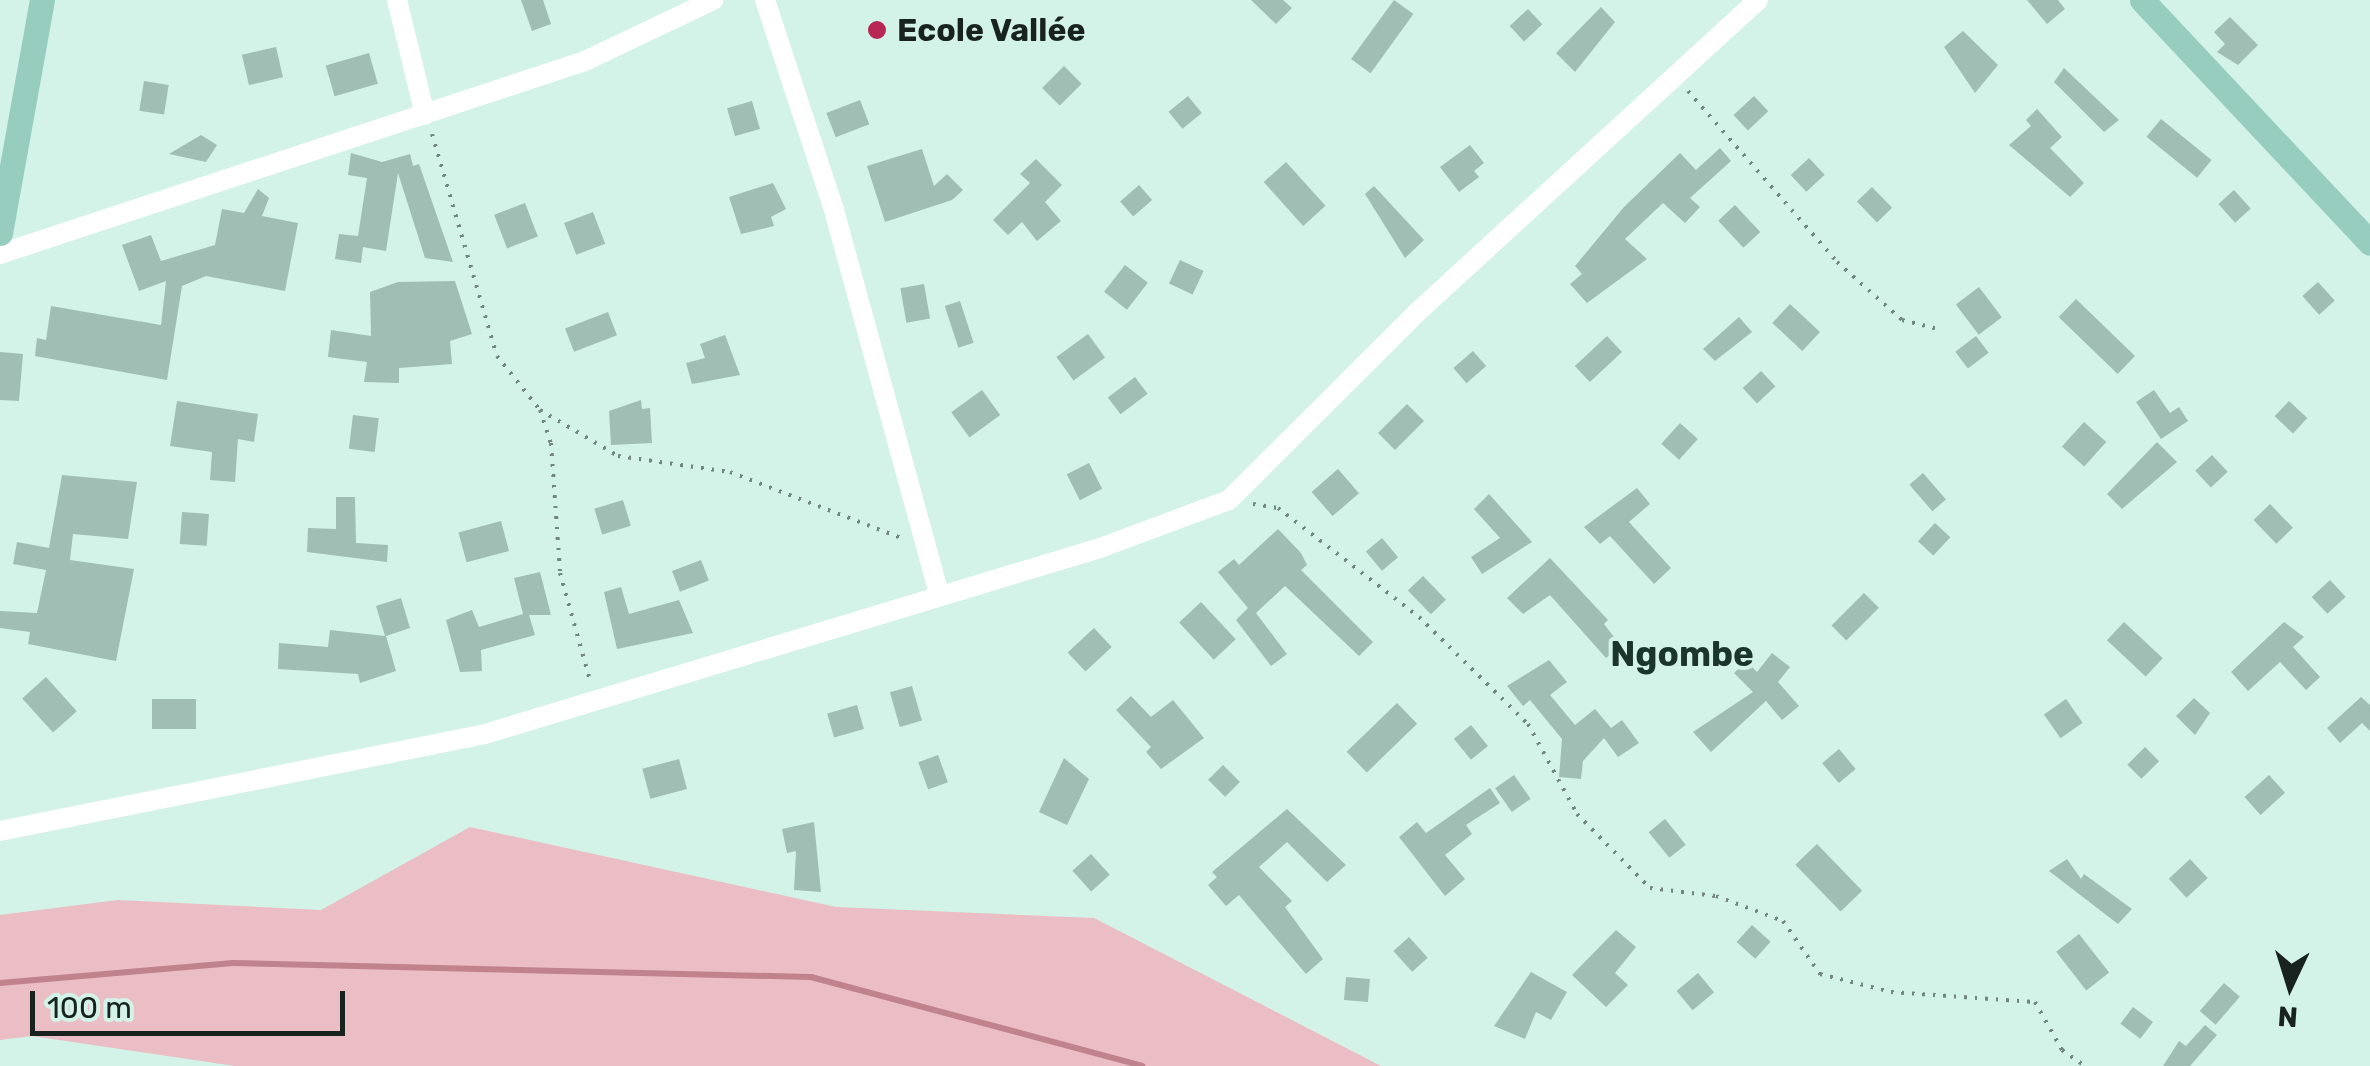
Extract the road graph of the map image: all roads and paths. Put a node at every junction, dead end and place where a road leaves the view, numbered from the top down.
1 (42, 0) edge
2 (397, 0) edge
3 (713, 0) edge
4 (765, 0) edge
5 (1758, 0) edge
6 (2142, 0) edge
7 (1675, 76) junction
8 (426, 115) junction
9 (0, 233) edge
10 (2370, 243) edge
11 (0, 254) edge
12 (1935, 328) dead end
13 (540, 410) junction
14 (1229, 500) junction
15 (924, 547) junction
16 (938, 594) junction
17 (596, 702) junction
18 (0, 831) edge
19 (2085, 1066) edge

1 - 9 main road
2 - 8 street
3 - 8 street
4 - 15 street
5 - 7 street
6 - 10 main road
7 - 12 path
7 - 14 street
8 - 11 street
8 - 13 path
13 - 15 path
13 - 17 path
14 - 16 street
14 - 19 path
15 - 16 street
16 - 17 street
17 - 18 street

